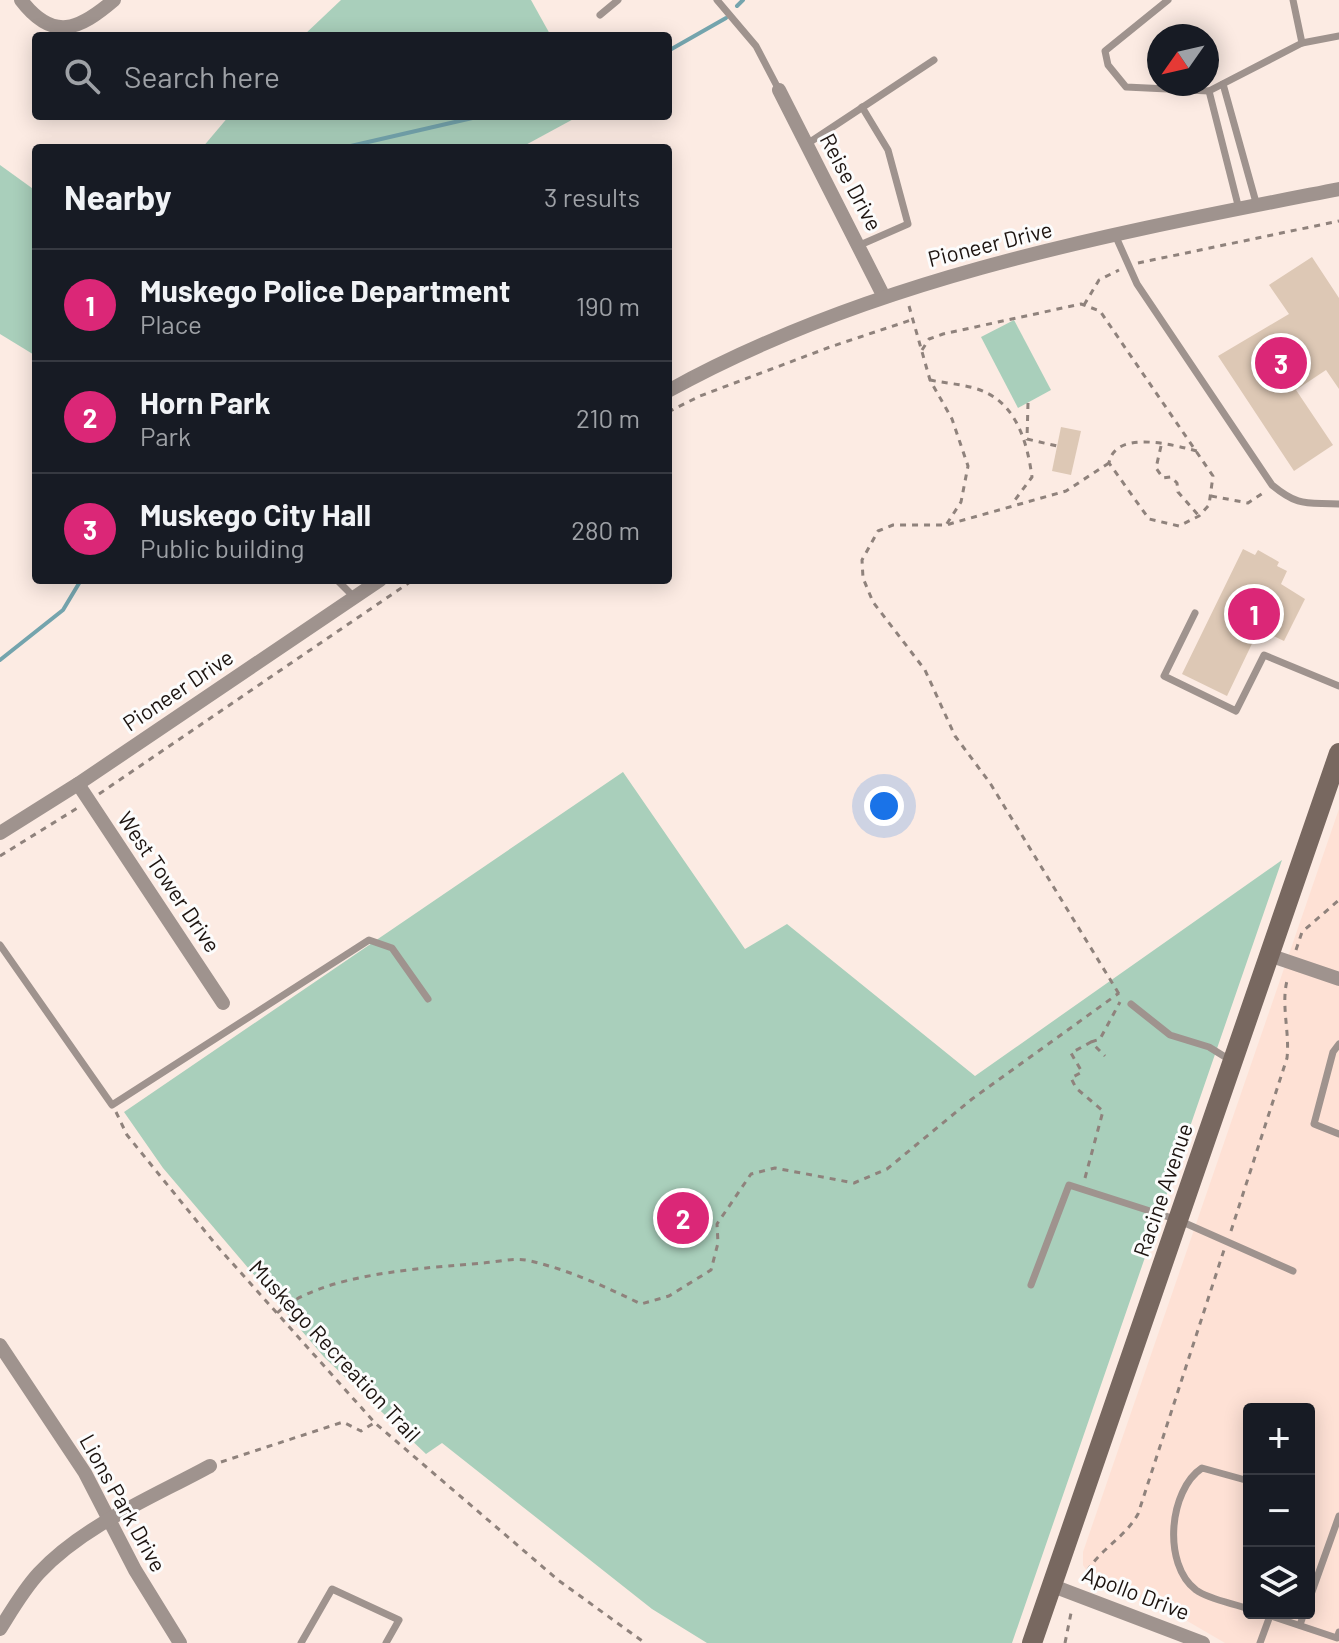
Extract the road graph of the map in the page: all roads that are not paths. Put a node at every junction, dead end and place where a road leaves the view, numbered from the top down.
1 (21, 0) edge
2 (114, 0) edge
3 (618, 0) edge
4 (717, 0) edge
5 (1168, 0) edge
6 (1293, 0) edge
7 (600, 15) dead end
8 (66, 32) edge
9 (1339, 36) edge
10 (1302, 43) junction
11 (934, 60) dead end
12 (1223, 84) junction
13 (1219, 86) edge
14 (1147, 88) edge
15 (779, 90) joint
16 (1210, 96) edge
17 (862, 107) junction
18 (807, 144) junction
19 (1339, 189) edge
20 (1257, 206) junction
21 (1239, 210) junction
22 (1116, 237) junction
23 (860, 245) junction
24 (883, 295) junction
25 (672, 389) edge
26 (1339, 503) edge
27 (341, 584) edge
28 (374, 584) edge
29 (354, 597) junction
30 (1195, 613) dead end
31 (1339, 686) edge
32 (1339, 753) edge
33 (78, 784) junction
34 (0, 833) edge
35 (0, 945) edge
36 (1269, 955) junction
37 (1339, 979) edge
38 (428, 999) dead end
39 (223, 1003) dead end
40 (1131, 1004) road end
41 (1339, 1044) edge
42 (1232, 1061) junction
43 (1339, 1134) edge
44 (1178, 1220) junction
45 (1293, 1271) dead end
46 (1031, 1285) dead end
47 (0, 1345) edge
48 (210, 1466) road end
49 (1243, 1479) edge
50 (1339, 1516) edge
51 (111, 1519) junction
52 (1315, 1583) edge
53 (1053, 1586) junction
54 (1243, 1607) edge
55 (1266, 1619) edge
56 (1282, 1619) edge
57 (1302, 1619) edge
58 (1300, 1625) junction
59 (0, 1629) edge
60 (1339, 1632) edge
61 (1195, 1641) edge
62 (180, 1643) edge
63 (301, 1643) edge
64 (386, 1643) edge
65 (1032, 1643) edge
66 (1260, 1643) edge

1 - 8 street
2 - 8 street
3 - 7 lane
4 - 15 lane
5 - 14 lane
6 - 10 lane
9 - 10 lane
10 - 12 lane
11 - 17 lane
12 - 13 lane
12 - 20 lane
15 - 18 street, Reise Drive
16 - 21 lane
17 - 18 lane
17 - 23 lane
18 - 23 street, Reise Drive
19 - 20 street, Pioneer Drive
20 - 21 street, Pioneer Drive
21 - 22 street, Pioneer Drive
22 - 24 street, Pioneer Drive
22 - 26 lane
23 - 24 street, Reise Drive
24 - 25 street, Pioneer Drive
27 - 29 lane
28 - 29 street, Pioneer Drive
29 - 33 street, Pioneer Drive
30 - 31 lane
32 - 36 main road, Racine Avenue
33 - 34 street, Pioneer Drive
33 - 39 street, West Tower Drive
35 - 38 lane
36 - 37 street
36 - 42 main road, Racine Avenue
40 - 42 lane
41 - 43 lane
42 - 44 main road, Racine Avenue
44 - 45 lane
44 - 46 lane
44 - 53 main road, Racine Avenue
47 - 51 street, Lions Park Drive
48 - 51 street
49 - 54 lane
50 - 52 lane
51 - 59 street
51 - 62 street, Lions Park Drive
53 - 61 street, Apollo Drive
53 - 65 main road, Racine Avenue
55 - 66 lane
56 - 58 lane
57 - 58 lane
58 - 60 lane
63 - 64 lane

